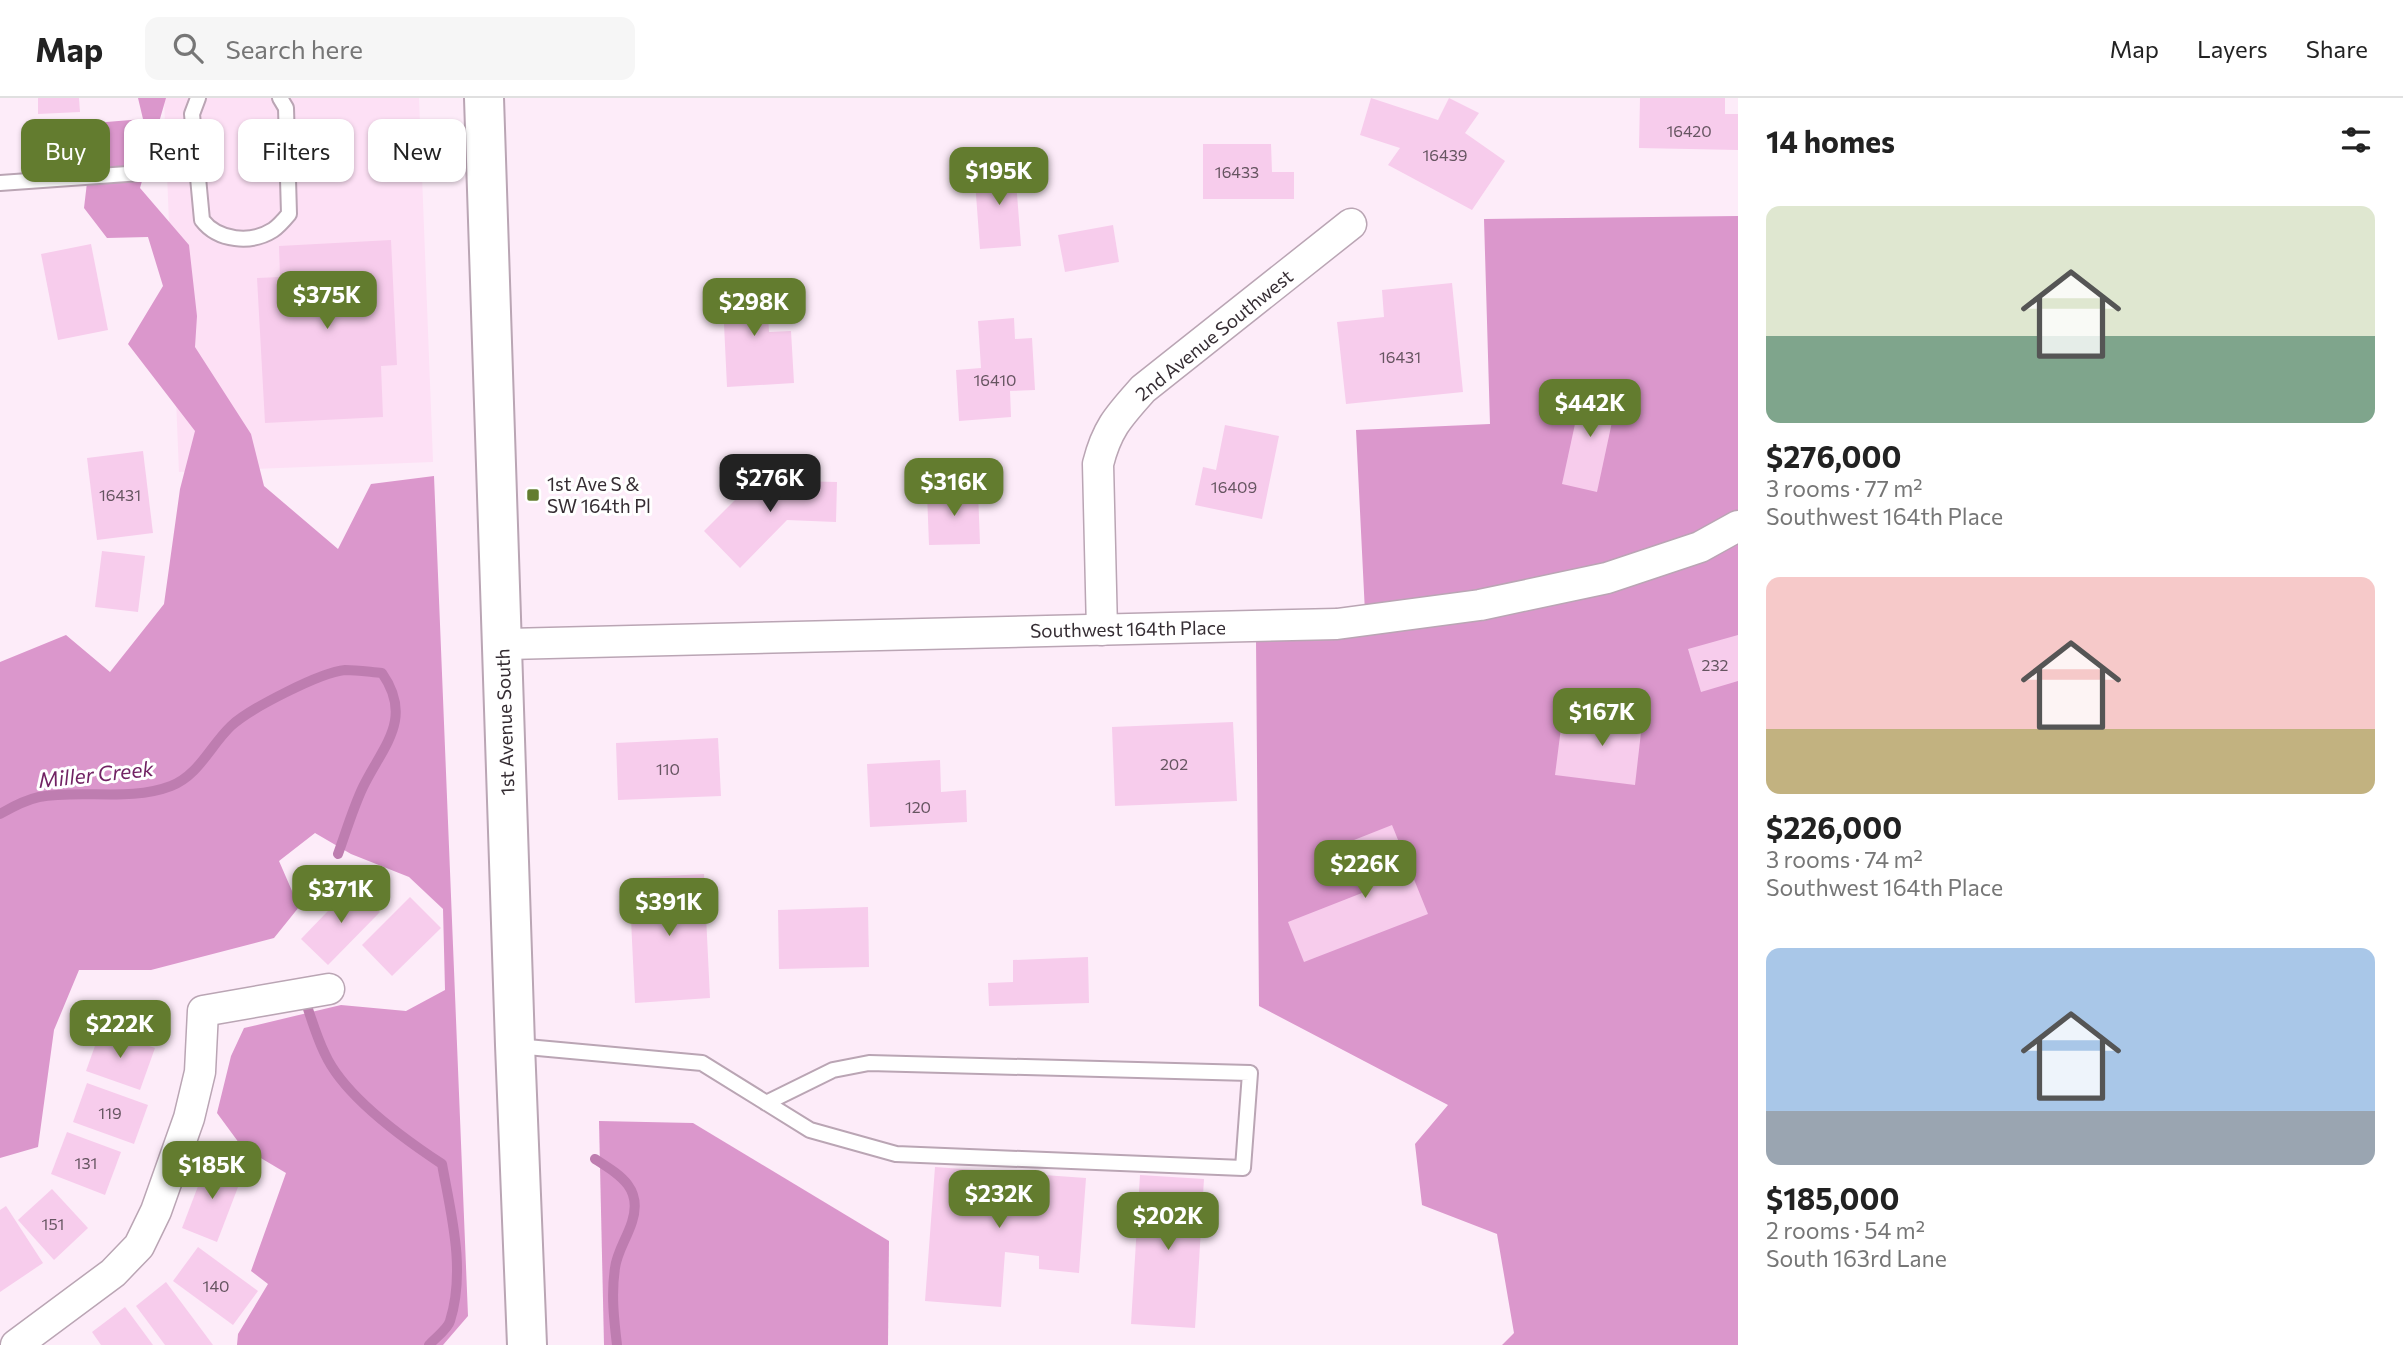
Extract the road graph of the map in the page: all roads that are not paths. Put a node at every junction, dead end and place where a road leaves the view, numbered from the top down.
1 (198, 98) edge
2 (281, 98) edge
3 (484, 98) edge
4 (193, 119) edge
5 (124, 174) edge
6 (199, 182) edge
7 (0, 183) edge
8 (1350, 224) dead end
9 (1738, 526) edge
10 (1102, 630) junction
11 (503, 644) junction
12 (329, 989) dead end
13 (515, 1045) junction
14 (766, 1103) junction
15 (16, 1345) edge
16 (527, 1345) edge

1 - 4 lane
2 - 6 lane
3 - 11 main road, 1st Avenue South
5 - 7 lane
8 - 10 street, 2nd Avenue Southwest
9 - 10 street, Southwest 164th Place
10 - 11 street, Southwest 164th Place
11 - 13 main road, 1st Avenue South
12 - 15 street
13 - 14 lane
13 - 16 main road, 1st Avenue South
14 - 14 lane

